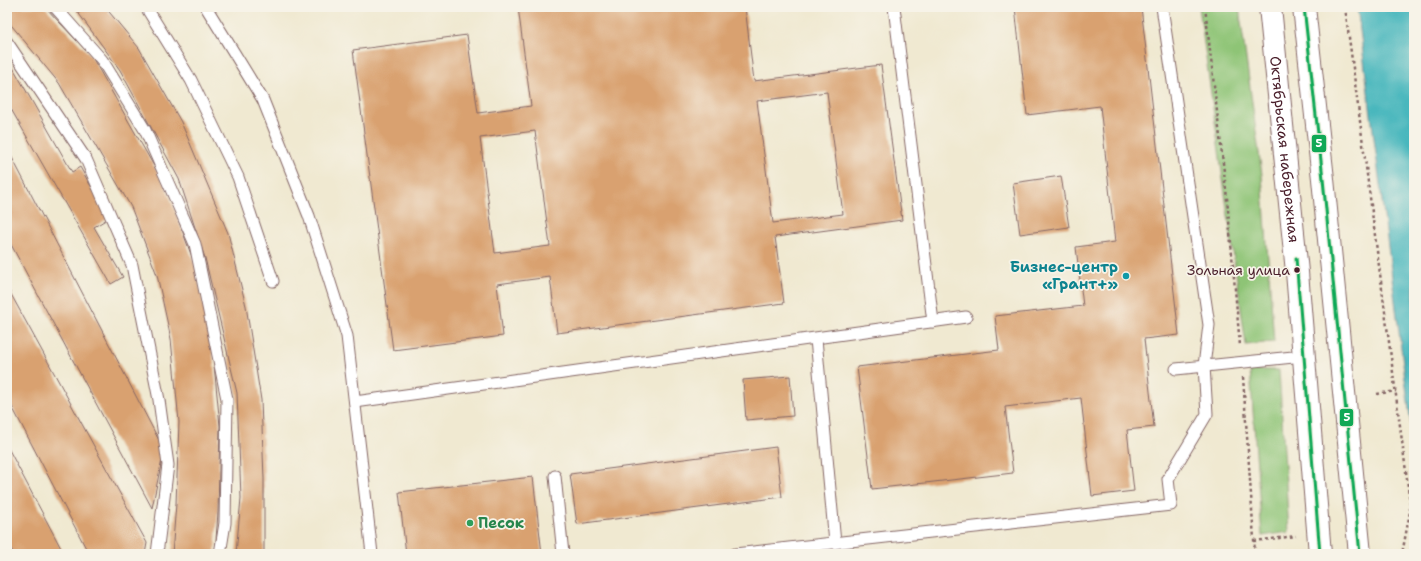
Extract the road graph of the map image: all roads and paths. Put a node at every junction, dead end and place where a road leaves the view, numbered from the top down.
1 (55, 7) edge
2 (146, 7) edge
3 (206, 7) edge
4 (894, 7) edge
5 (1162, 7) edge
6 (1205, 7) edge
7 (1270, 7) edge
8 (1304, 7) edge
9 (1345, 7) edge
10 (7, 42) edge
11 (273, 281) dead end
12 (966, 318) dead end
13 (933, 322) junction
14 (816, 338) junction
15 (1303, 356) junction
16 (1242, 362) junction
17 (1204, 366) junction
18 (1176, 369) dead end
19 (1396, 391) junction
20 (1377, 394) dead end
21 (355, 402) junction
22 (554, 476) dead end
23 (1296, 536) dead end
24 (1254, 541) junction
25 (835, 543) junction
26 (157, 554) edge
27 (220, 554) edge
28 (372, 554) edge
29 (564, 554) edge
30 (735, 554) edge
31 (1255, 554) edge
32 (1320, 554) edge
33 (1360, 554) edge
34 (1402, 554) edge

1 - 27 lane
2 - 11 lane
3 - 21 lane
4 - 13 lane
5 - 17 lane
6 - 16 path
7 - 15 main road, Октябрьская набережная
8 - 33 main road
9 - 19 path
10 - 26 lane
12 - 13 lane
13 - 14 lane
14 - 21 lane
14 - 25 lane
15 - 16 lane
15 - 32 main road, Октябрьская набережная
16 - 17 lane
16 - 24 path
17 - 18 lane
17 - 25 lane
19 - 20 path
19 - 34 path
21 - 28 lane
22 - 29 lane
23 - 24 path
24 - 31 path
25 - 30 lane

